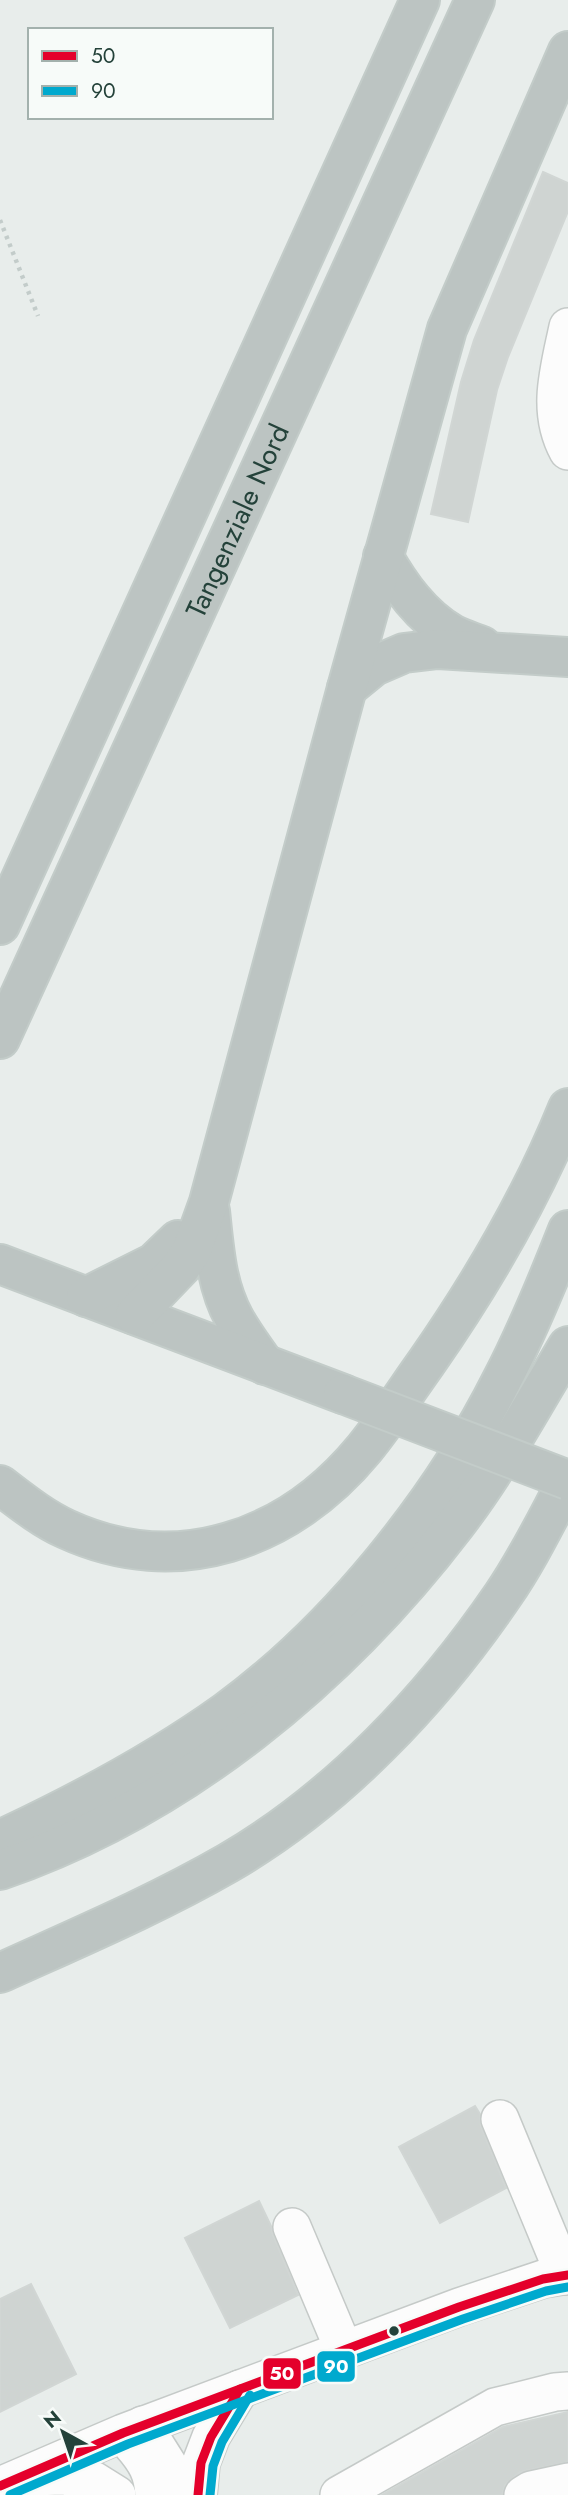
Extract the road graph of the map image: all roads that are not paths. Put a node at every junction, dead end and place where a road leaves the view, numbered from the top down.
1 (421, 0) edge
2 (475, 0) edge
3 (568, 51) edge
4 (568, 327) edge
5 (568, 451) edge
6 (383, 556) junction
7 (500, 654) junction
8 (568, 657) edge
9 (346, 688) junction
10 (0, 925) edge
11 (0, 1039) edge
12 (568, 1108) edge
13 (209, 1202) junction
14 (568, 1230) edge
15 (3, 1265) edge
16 (86, 1297) junction
17 (135, 1315) junction
18 (568, 1346) edge
19 (265, 1365) junction
20 (568, 1480) edge
21 (0, 1485) edge
22 (0, 1840) edge
23 (0, 1870) edge
24 (0, 1973) edge
25 (500, 2119) dead end
26 (292, 2227) dead end
27 (567, 2275) edge
28 (344, 2350) junction
29 (240, 2389) junction
30 (568, 2391) edge
31 (133, 2429) junction
32 (8, 2482) edge
33 (568, 2482) edge
34 (117, 2495) edge
35 (153, 2495) edge
36 (187, 2495) edge
37 (198, 2495) edge
38 (339, 2495) edge
39 (523, 2495) edge

1 - 10 highway, Tangenziale Nord
2 - 11 highway, Tangenziale Nord
3 - 6 highway
4 - 5 street
6 - 7 highway
6 - 9 highway
7 - 8 highway
7 - 9 highway
9 - 13 highway
12 - 21 highway
13 - 16 highway
13 - 17 highway
13 - 19 highway
14 - 22 highway
15 - 16 highway
16 - 17 highway
17 - 19 highway
18 - 23 highway
19 - 20 highway, bridge
20 - 24 highway
25 - 27 street
26 - 28 street
27 - 28 street
28 - 29 street
29 - 31 street
29 - 37 street
30 - 38 street
31 - 32 street
31 - 35 street
31 - 36 street
32 - 34 street
33 - 39 street

